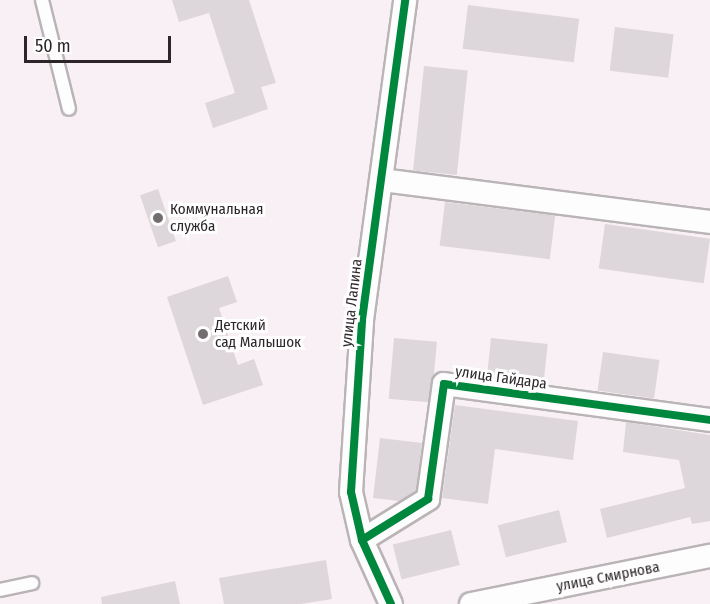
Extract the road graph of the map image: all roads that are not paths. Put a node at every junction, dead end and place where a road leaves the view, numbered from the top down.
1 (42, 0) edge
2 (405, 0) edge
3 (69, 109) dead end
4 (382, 180) junction
5 (710, 222) edge
6 (710, 420) edge
7 (362, 540) junction
8 (710, 556) edge
9 (32, 583) dead end
10 (0, 591) edge
11 (391, 604) edge
12 (471, 604) edge

1 - 3 lane
2 - 4 street, улица Лапина
4 - 5 street
4 - 7 street, улица Лапина
6 - 7 street, улица Гайдара
7 - 11 street, улица Лапина
8 - 12 street, улица Смирнова
9 - 10 lane

